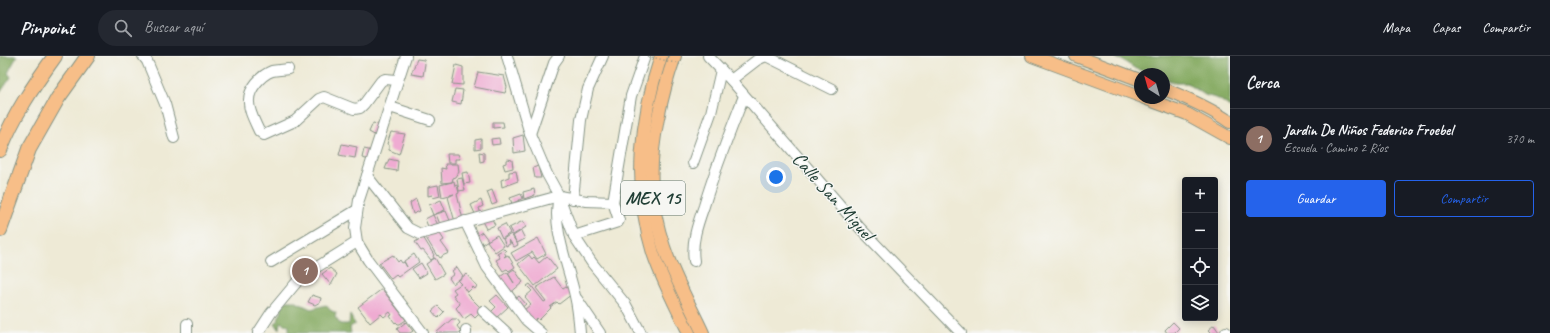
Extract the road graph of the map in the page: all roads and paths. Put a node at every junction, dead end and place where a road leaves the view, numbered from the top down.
1 (55, 56) edge
2 (88, 56) edge
3 (144, 56) edge
4 (406, 56) edge
5 (507, 56) edge
6 (559, 56) edge
7 (603, 56) edge
8 (644, 56) edge
9 (648, 56) edge
10 (661, 56) edge
11 (708, 56) edge
12 (1032, 56) edge
13 (1076, 56) edge
14 (679, 61) edge
15 (288, 69) dead end
16 (721, 70) junction
17 (1134, 78) edge
18 (397, 80) junction
19 (731, 80) junction
20 (832, 89) dead end
21 (1170, 92) edge
22 (1134, 94) edge
23 (744, 96) junction
24 (1160, 104) edge
25 (390, 107) junction
26 (430, 120) dead end
27 (1230, 122) edge
28 (530, 134) junction
29 (174, 138) dead end
30 (1230, 138) edge
31 (0, 150) edge
32 (693, 163) dead end
33 (367, 176) junction
34 (559, 196) junction
35 (573, 199) junction
36 (613, 202) junction
37 (357, 210) junction
38 (465, 221) junction
39 (0, 230) edge
40 (574, 236) junction
41 (358, 242) junction
42 (694, 260) dead end
43 (271, 262) dead end
44 (576, 298) junction
45 (483, 311) dead end
46 (258, 333) edge
47 (423, 333) edge
48 (507, 333) edge
49 (541, 333) edge
50 (580, 333) edge
51 (600, 333) edge
52 (641, 333) edge
53 (689, 333) edge
54 (703, 333) edge
55 (961, 333) edge

1 - 31 highway
2 - 39 highway
3 - 29 street
4 - 18 street
5 - 28 street
6 - 28 street
7 - 35 street
8 - 36 street
9 - 14 path, bridge
10 - 53 main road, MEX 15
11 - 16 street, Calle San Miguel
12 - 22 main road
13 - 17 main road
14 - 54 main road, MEX 15
15 - 18 street
16 - 19 street, Calle San Miguel
16 - 32 street
18 - 25 street
19 - 20 street
19 - 23 street, Calle San Miguel
21 - 27 main road
23 - 42 street
23 - 55 street, Calle San Miguel
24 - 30 main road
25 - 26 street
25 - 33 street
28 - 34 street
33 - 37 street
33 - 38 street
34 - 35 street
34 - 38 street
34 - 40 street
34 - 44 street
35 - 36 street
36 - 40 street
37 - 41 street
37 - 43 street
38 - 49 street
40 - 52 street
41 - 46 street
41 - 47 street
44 - 50 street
44 - 51 street
45 - 48 street

